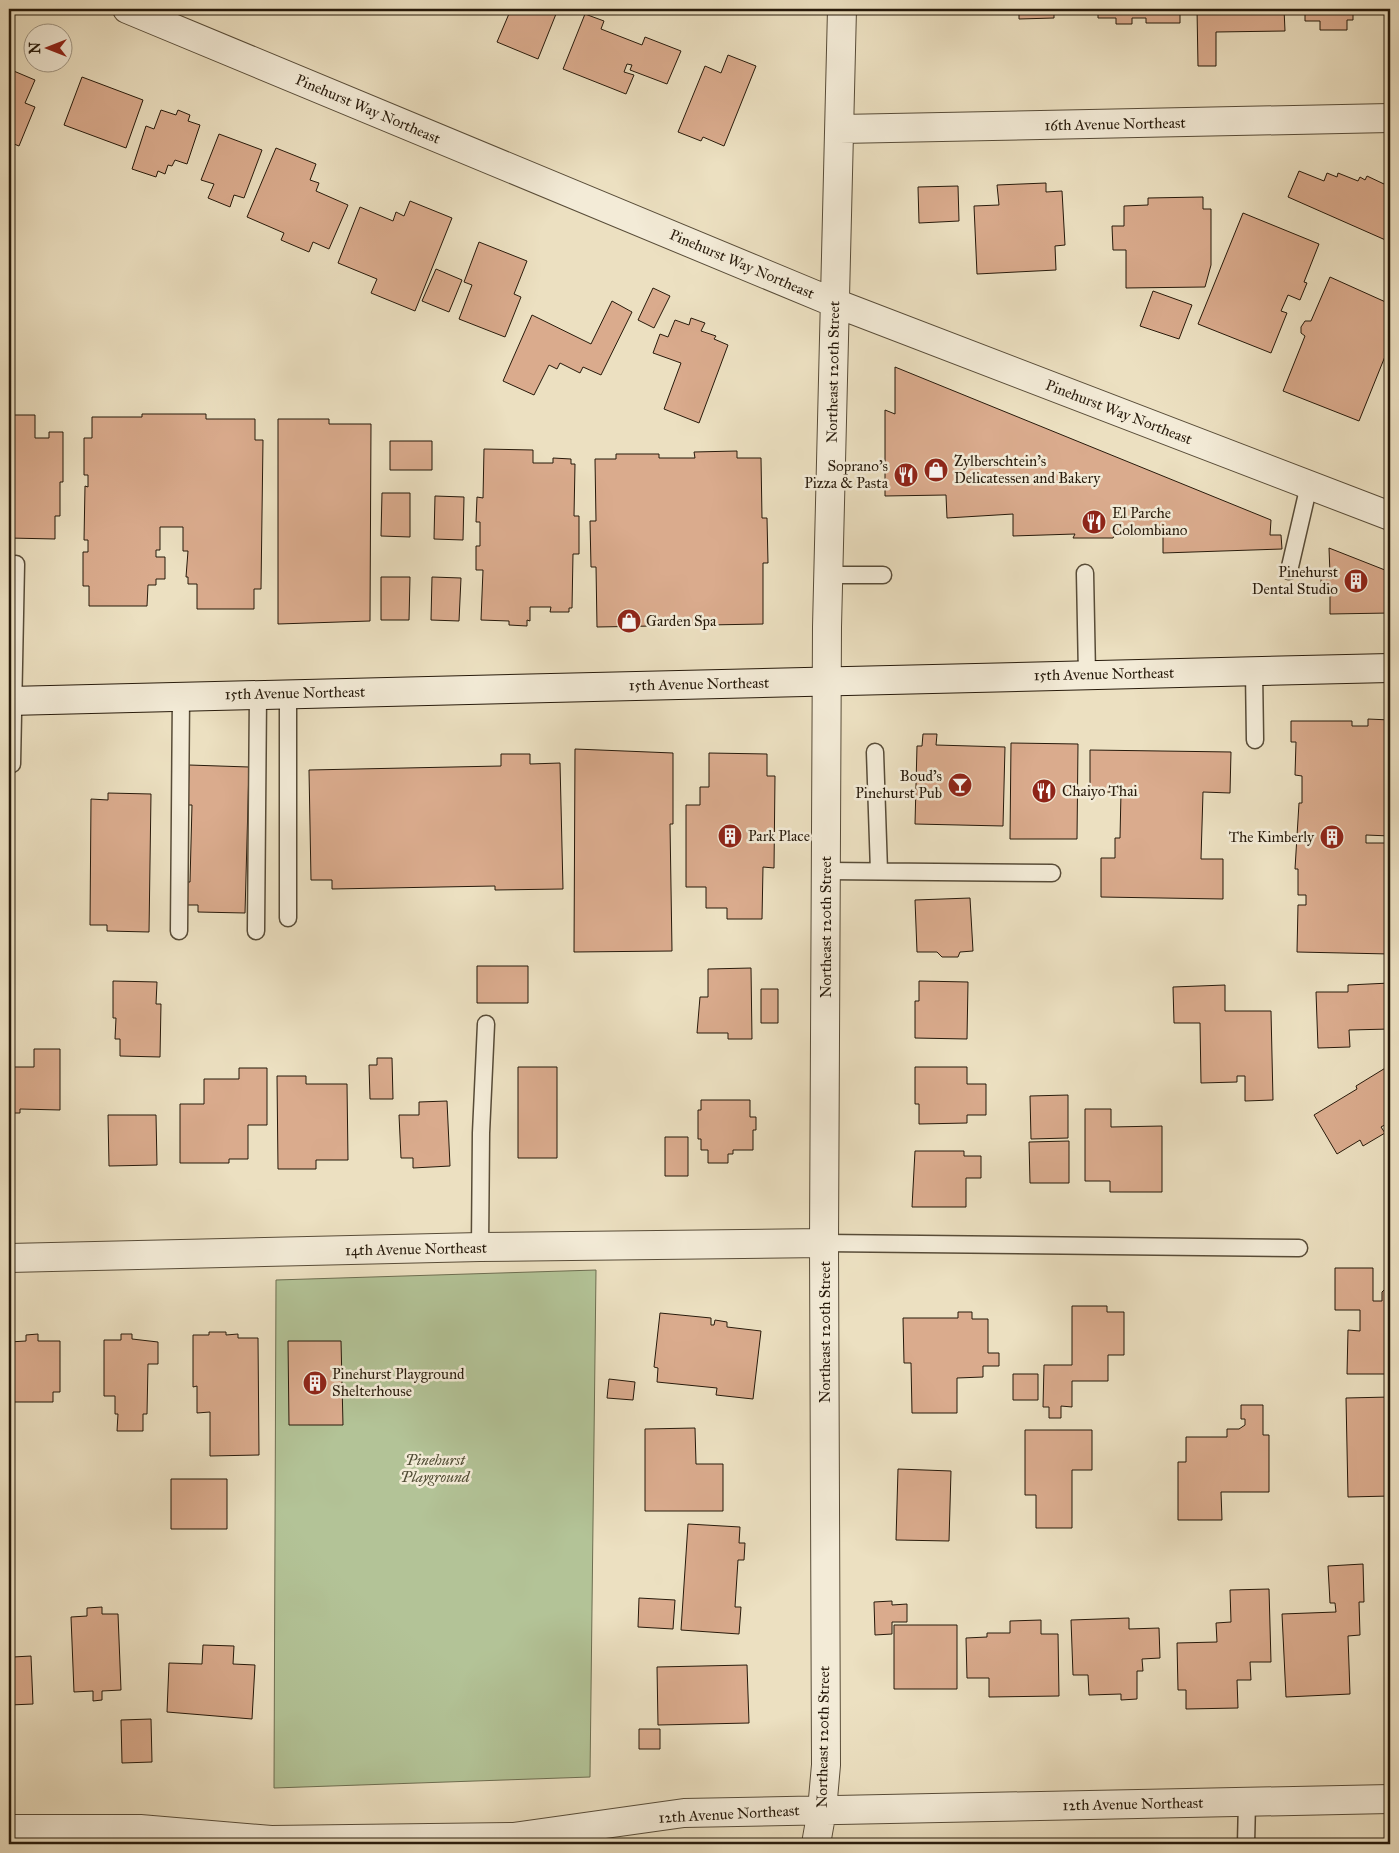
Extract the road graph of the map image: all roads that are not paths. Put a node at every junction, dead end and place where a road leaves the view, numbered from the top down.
1 (127, 9) edge
2 (842, 9) edge
3 (1390, 118) edge
4 (840, 129) junction
5 (835, 303) junction
6 (1309, 485) junction
7 (1390, 516) edge
8 (16, 564) dead end
9 (1289, 571) dead end
10 (1085, 573) dead end
11 (829, 574) junction
12 (883, 574) dead end
13 (1390, 668) edge
14 (1254, 671) junction
15 (1087, 675) junction
16 (827, 681) junction
17 (258, 694) junction
18 (288, 694) junction
19 (181, 696) junction
20 (10, 701) edge
21 (1255, 740) dead end
22 (875, 752) dead end
23 (12, 764) dead end
24 (826, 871) junction
25 (879, 871) junction
26 (1052, 873) dead end
27 (288, 918) dead end
28 (179, 930) dead end
29 (256, 931) dead end
30 (486, 1024) dead end
31 (824, 1243) junction
32 (480, 1247) junction
33 (1299, 1248) dead end
34 (9, 1258) edge
35 (1390, 1799) edge
36 (1247, 1801) junction
37 (822, 1810) junction
38 (9, 1829) edge
39 (361, 1842) edge
40 (816, 1844) edge
41 (1246, 1844) edge

1 - 5 street, Pinehurst Way Northeast
2 - 4 street, Northeast 120th Street
3 - 4 street, 16th Avenue Northeast
4 - 5 street, Northeast 120th Street
5 - 6 street, Pinehurst Way Northeast
5 - 11 street, Northeast 120th Street
6 - 7 street, Pinehurst Way Northeast
6 - 9 lane
8 - 20 lane
10 - 15 lane
11 - 12 lane
11 - 16 street, Northeast 120th Street
13 - 14 street, 15th Avenue Northeast
14 - 15 street, 15th Avenue Northeast
14 - 21 lane
15 - 16 street, 15th Avenue Northeast
16 - 18 street, 15th Avenue Northeast
16 - 24 street, Northeast 120th Street
17 - 18 street, 15th Avenue Northeast
17 - 19 street, 15th Avenue Northeast
17 - 29 lane
18 - 27 lane
19 - 20 street, 15th Avenue Northeast
19 - 28 lane
20 - 23 lane
22 - 25 lane
24 - 25 lane
24 - 31 street, Northeast 120th Street
25 - 26 lane
30 - 32 lane
31 - 32 street, 14th Avenue Northeast
31 - 33 lane
31 - 37 street, Northeast 120th Street
32 - 34 street, 14th Avenue Northeast
35 - 36 street, 12th Avenue Northeast
36 - 37 street, 12th Avenue Northeast
36 - 41 lane
37 - 39 street, 12th Avenue Northeast
37 - 40 street, Northeast 120th Street
38 - 39 street, 12th Avenue Northeast

